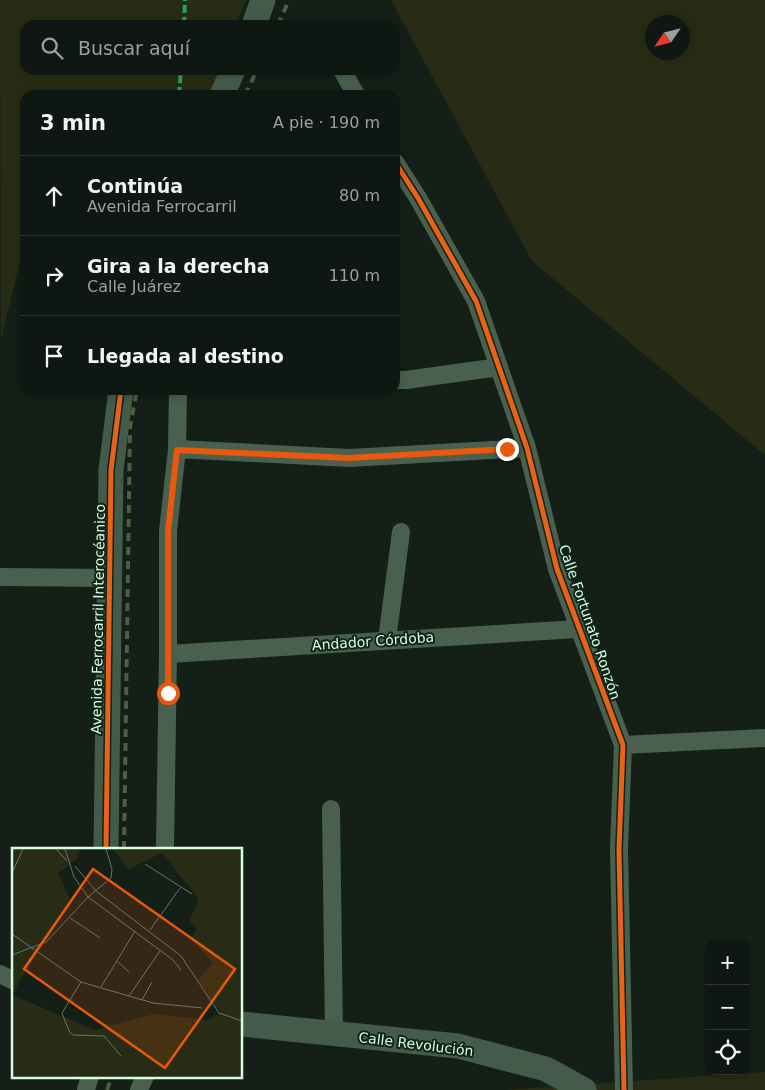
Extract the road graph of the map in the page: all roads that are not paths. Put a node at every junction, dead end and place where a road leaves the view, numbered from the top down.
1 (263, 0) edge
2 (256, 20) edge
3 (232, 75) edge
4 (345, 75) edge
5 (224, 90) edge
6 (353, 90) edge
7 (400, 170) edge
8 (499, 367) junction
9 (400, 380) edge
10 (120, 395) edge
11 (178, 395) edge
12 (527, 448) junction
13 (177, 450) junction
14 (400, 532) dead end
15 (0, 576) edge
16 (111, 578) junction
17 (578, 629) junction
18 (387, 640) junction
19 (168, 654) junction
20 (765, 738) edge
21 (623, 746) junction
22 (332, 809) dead end
23 (106, 848) edge
24 (165, 848) edge
25 (0, 974) edge
26 (12, 980) edge
27 (242, 1024) edge
28 (334, 1034) junction
29 (144, 1078) edge
30 (139, 1090) edge
31 (584, 1090) edge
32 (624, 1090) edge

1 - 2 street
3 - 5 street
4 - 6 street
7 - 8 street, Calle Fortunato Ronzón
8 - 9 street
8 - 12 street, Calle Fortunato Ronzón
10 - 16 street, Avenida Ferrocarril Interocéanico
11 - 13 street
12 - 13 street
12 - 17 street, Calle Fortunato Ronzón
13 - 19 street
14 - 18 street
15 - 16 street
16 - 23 street, Avenida Ferrocarril Interocéanico
17 - 18 street, Andador Córdoba
17 - 21 street, Calle Fortunato Ronzón
18 - 19 street, Andador Córdoba
19 - 24 street
20 - 21 street
21 - 32 street, Calle Fortunato Ronzón
22 - 28 street
25 - 26 street
27 - 28 street, Calle Revolución
28 - 31 street, Calle Revolución
29 - 30 street

